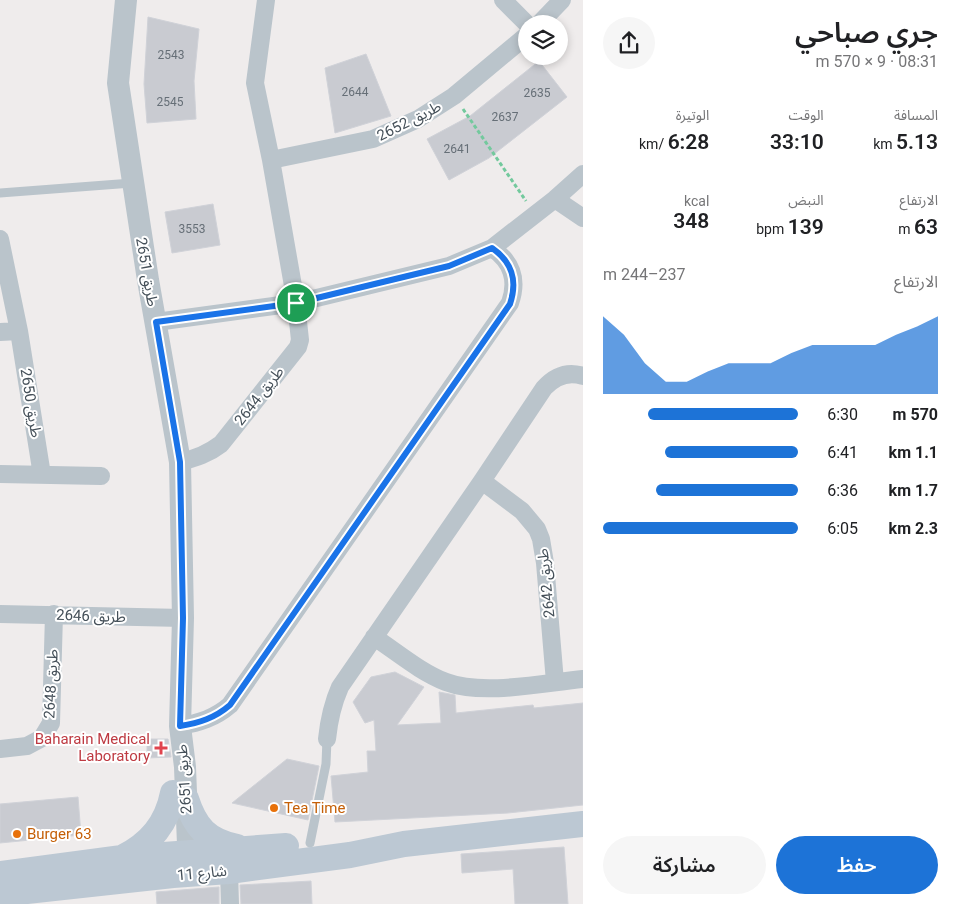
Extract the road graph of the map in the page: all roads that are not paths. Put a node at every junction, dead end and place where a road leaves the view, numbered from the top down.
1 (126, 0) edge
2 (266, 0) edge
3 (503, 0) edge
4 (562, 0) edge
5 (518, 15) edge
6 (548, 15) edge
7 (518, 43) edge
8 (271, 160) junction
9 (583, 174) edge
10 (133, 183) junction
11 (0, 193) edge
12 (555, 200) junction
13 (583, 218) edge
14 (0, 239) edge
15 (492, 248) junction
16 (296, 303) junction
17 (156, 322) junction
18 (19, 331) junction
19 (0, 332) edge
20 (583, 376) edge
21 (180, 462) junction
22 (0, 474) edge
23 (42, 475) junction
24 (102, 476) dead end
25 (482, 481) junction
26 (0, 614) edge
27 (54, 614) junction
28 (183, 618) junction
29 (374, 637) junction
30 (583, 679) edge
31 (555, 682) junction
32 (180, 726) junction
33 (327, 739) joint
34 (0, 749) edge
35 (179, 796) junction
36 (583, 824) edge
37 (310, 843) junction
38 (404, 844) junction
39 (252, 850) junction
40 (122, 858) junction
41 (181, 864) junction
42 (229, 871) junction
43 (0, 874) edge
44 (0, 894) edge
45 (230, 904) edge

1 - 10 street, طريق 2651
2 - 8 street
3 - 5 street
4 - 6 street
7 - 8 street, طريق 2652
8 - 16 street
9 - 12 street
10 - 11 lane
10 - 17 street, طريق 2651
12 - 13 street
12 - 15 street
14 - 18 street, طريق 2650
15 - 16 street
15 - 32 street
16 - 17 street
16 - 21 street, طريق 2644
17 - 21 street, طريق 2651
18 - 19 street
18 - 23 street, طريق 2650
20 - 25 street
21 - 28 street, طريق 2651
22 - 23 street
23 - 24 street
25 - 29 street
25 - 31 street, طريق 2642
26 - 27 street, طريق 2646
27 - 28 street, طريق 2646
27 - 34 street, طريق 2648
28 - 32 street, طريق 2651
29 - 31 street
29 - 33 street
30 - 31 street
32 - 35 street, طريق 2651
33 - 37 lane
35 - 39 main road
35 - 40 main road
35 - 41 street, طريق 2651
36 - 38 main road, شارع 11
37 - 38 main road, شارع 11
37 - 39 main road, شارع 11
38 - 42 main road, شارع 11
39 - 41 main road, شارع 11
40 - 41 main road, شارع 11
40 - 43 main road, شارع 11
41 - 42 main road, شارع 11
41 - 44 main road, شارع 11
42 - 45 street

